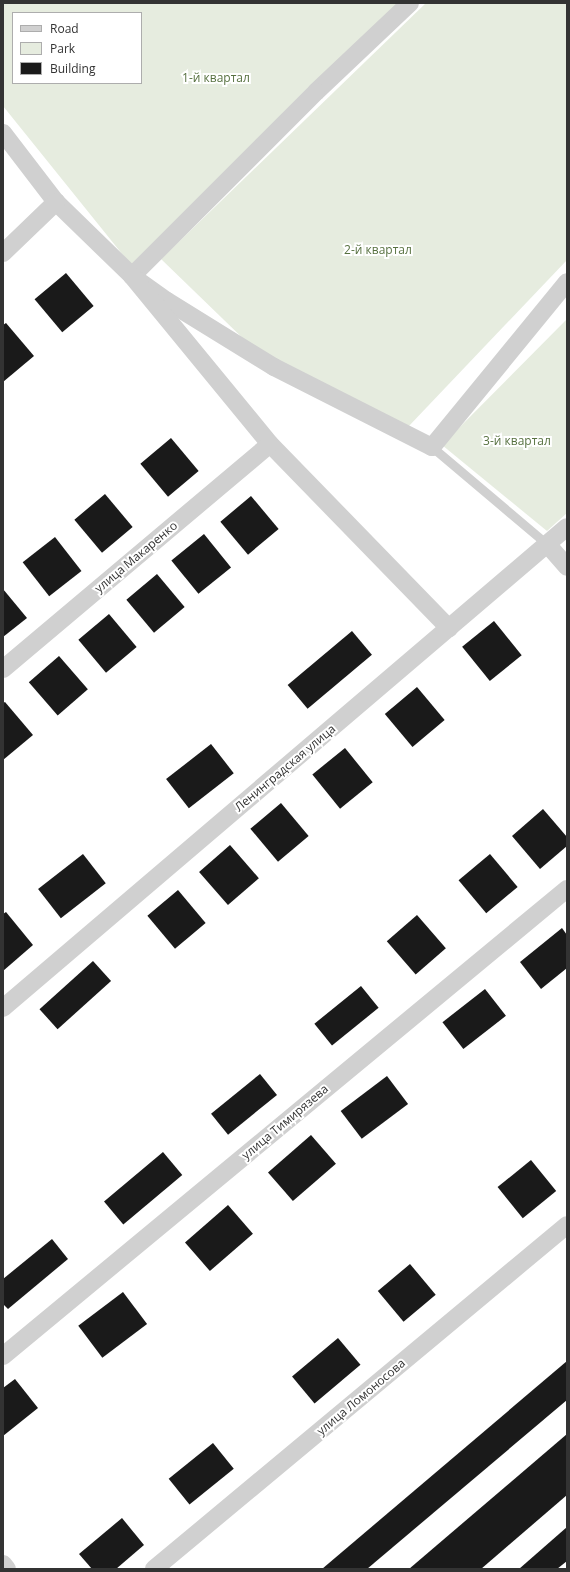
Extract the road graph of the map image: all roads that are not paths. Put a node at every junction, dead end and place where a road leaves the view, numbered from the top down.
1 (410, 3) edge
2 (3, 133) edge
3 (56, 202) junction
4 (3, 253) edge
5 (132, 276) junction
6 (567, 282) edge
7 (270, 444) junction
8 (432, 447) junction
9 (567, 527) edge
10 (548, 545) junction
11 (567, 567) edge
12 (449, 628) junction
13 (3, 669) edge
14 (567, 888) edge
15 (3, 1008) edge
16 (567, 1225) edge
17 (3, 1356) edge
18 (3, 1564) edge
19 (7, 1569) edge
20 (154, 1569) edge

1 - 5 street
2 - 3 street
3 - 4 street
3 - 5 street
5 - 7 street
5 - 8 street
6 - 8 street
7 - 12 street
7 - 13 street, улица Макаренко
8 - 10 lane
9 - 10 street, Ленинградская улица
10 - 11 street
10 - 12 street, Ленинградская улица
12 - 15 street, Ленинградская улица
14 - 17 street, улица Тимирязева
16 - 20 street, улица Ломоносова
18 - 19 street

